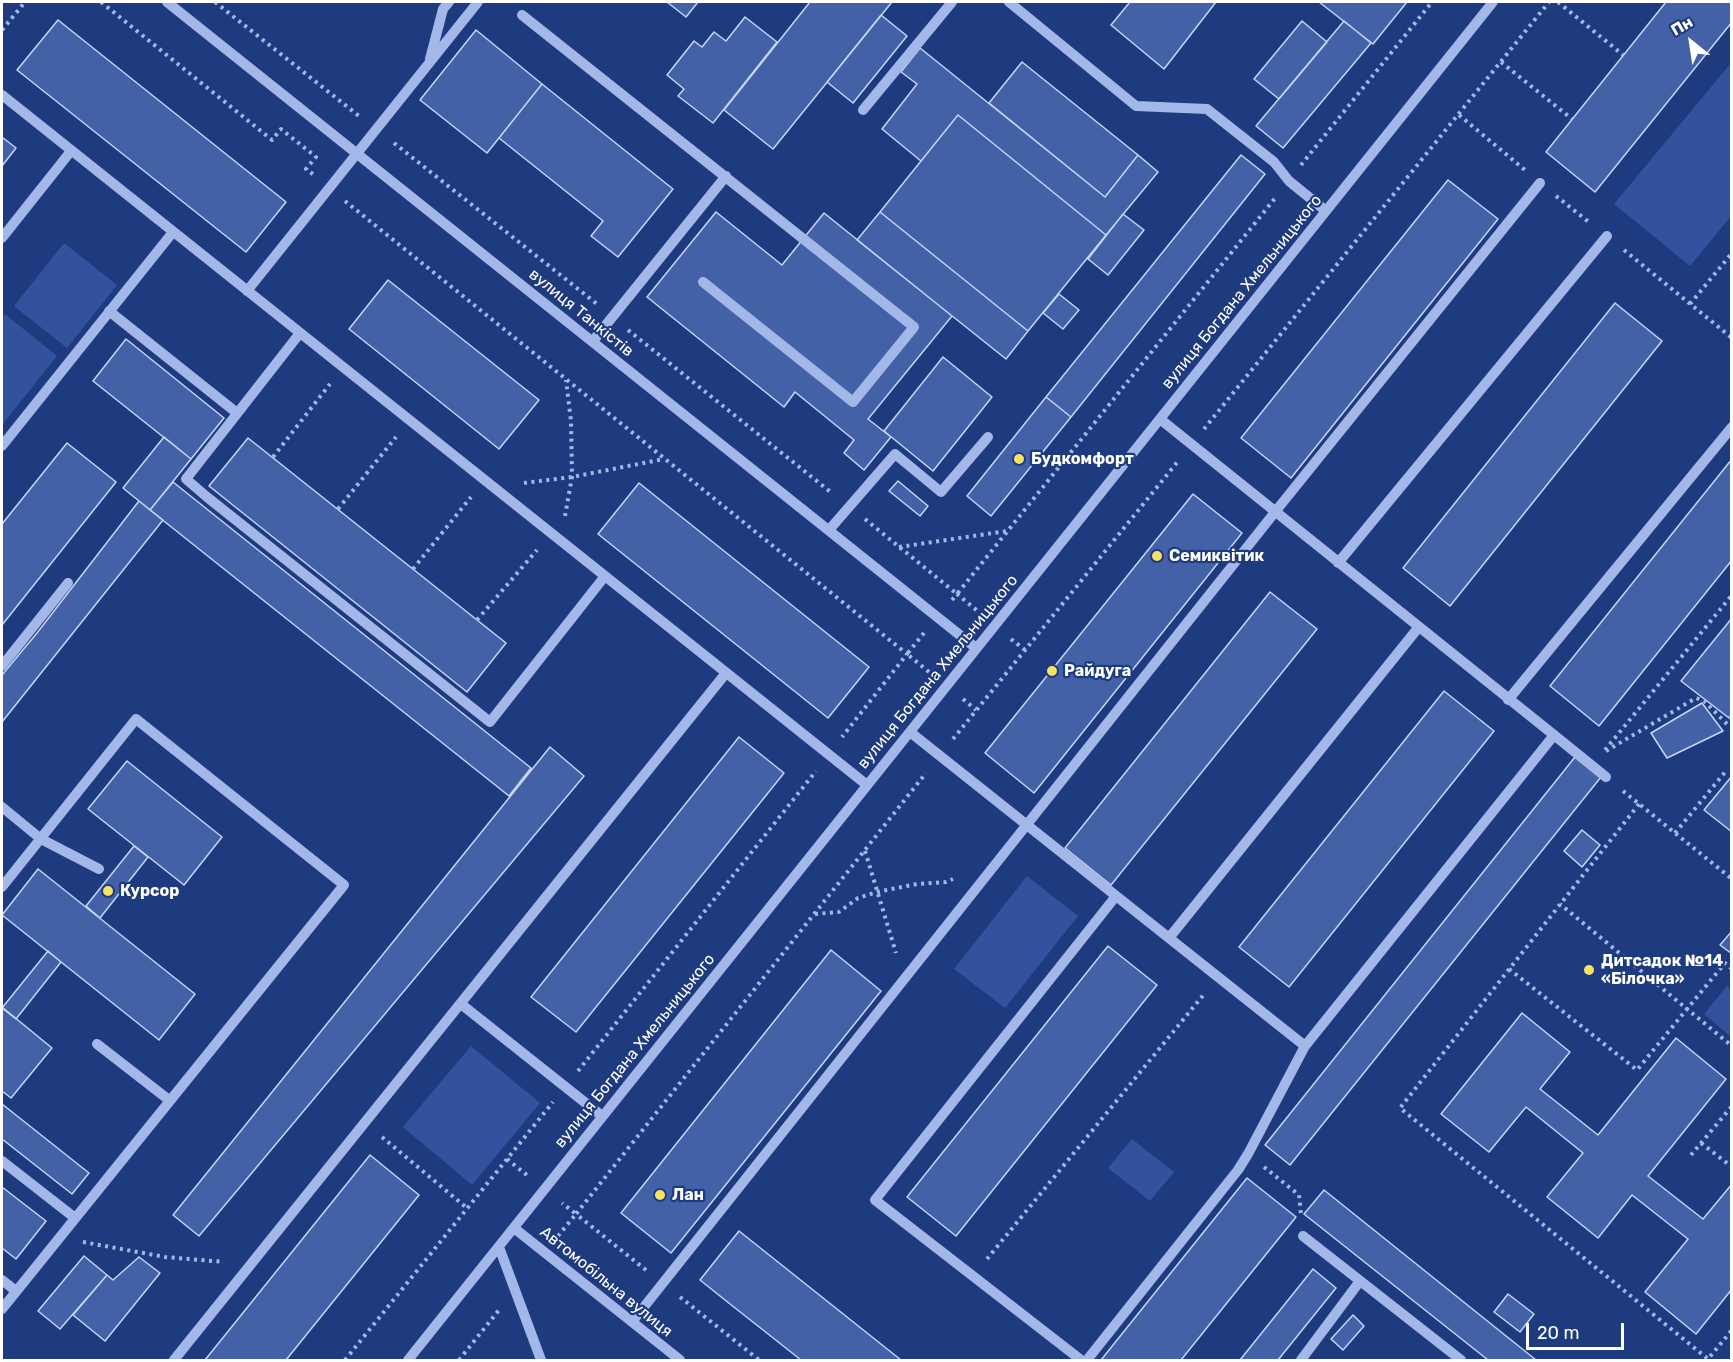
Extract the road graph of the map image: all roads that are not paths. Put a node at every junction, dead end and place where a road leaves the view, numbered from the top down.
1 (167, 2) edge
2 (448, 2) edge
3 (478, 2) edge
4 (952, 2) edge
5 (1009, 2) edge
6 (1493, 2) edge
7 (522, 15) dead end
8 (429, 62) junction
9 (2, 95) edge
10 (863, 110) dead end
11 (71, 151) junction
12 (358, 154) junction
13 (726, 176) junction
14 (1540, 183) dead end
15 (1326, 211) junction
16 (173, 232) junction
17 (1607, 236) dead end
18 (2, 238) edge
19 (703, 282) dead end
20 (247, 291) junction
21 (109, 311) junction
22 (300, 333) junction
23 (592, 341) junction
24 (237, 413) junction
25 (1160, 419) junction
26 (1731, 427) edge
27 (988, 436) dead end
28 (2, 446) edge
29 (1275, 512) junction
30 (829, 530) junction
31 (1338, 563) junction
32 (605, 576) junction
33 (68, 583) dead end
34 (1418, 628) junction
35 (976, 648) junction
36 (2, 666) edge
37 (726, 673) junction
38 (1508, 700) junction
39 (910, 732) junction
40 (1554, 735) junction
41 (1606, 777) road end
42 (867, 785) junction
43 (2, 807) edge
44 (1026, 825) junction
45 (41, 839) junction
46 (99, 869) dead end
47 (2, 887) edge
48 (1116, 896) junction
49 (1169, 938) junction
50 (461, 1004) junction
51 (97, 1044) dead end
52 (1305, 1046) junction
53 (169, 1100) junction
54 (602, 1116) junction
55 (2, 1161) edge
56 (75, 1218) junction
57 (514, 1228) junction
58 (1303, 1236) road end
59 (499, 1246) junction
60 (2, 1280) edge
61 (1360, 1281) junction
62 (16, 1291) junction
63 (2, 1309) edge
64 (632, 1322) junction
65 (174, 1360) edge
66 (408, 1360) edge
67 (541, 1360) edge
68 (680, 1360) edge
69 (1080, 1360) edge
70 (1087, 1360) edge
71 (1301, 1360) edge
72 (1461, 1360) edge

1 - 12 street, вулиця Танкістів
2 - 8 street
3 - 8 street
4 - 10 street
5 - 15 street
6 - 15 street, вулиця Богдана Хмельницького
7 - 13 street
8 - 12 street
9 - 11 street
11 - 16 street
11 - 18 street
12 - 20 street
12 - 23 street, вулиця Танкістів
13 - 19 street
13 - 23 street
14 - 29 street
15 - 25 street, вулиця Богдана Хмельницького
16 - 20 street
16 - 21 street
17 - 31 street
20 - 22 street
21 - 24 street
21 - 28 street
22 - 24 street
22 - 32 street
23 - 30 street, вулиця Танкістів
24 - 32 street
25 - 29 street
25 - 35 street, вулиця Богдана Хмельницького
26 - 38 street
27 - 30 street
29 - 31 street
29 - 44 street
30 - 35 street, вулиця Танкістів
31 - 34 street
32 - 37 street
33 - 36 street
34 - 38 street
34 - 49 street
35 - 39 street, вулиця Богдана Хмельницького
37 - 42 street
37 - 50 street
38 - 40 street
39 - 42 street, вулиця Богдана Хмельницького
39 - 44 street
40 - 41 street
40 - 52 street
42 - 54 street, вулиця Богдана Хмельницького
43 - 45 street
44 - 48 street
44 - 64 street
45 - 46 street
45 - 47 street
45 - 53 street
48 - 49 street
48 - 69 street
49 - 52 street
50 - 54 street
50 - 65 street
51 - 53 street
52 - 70 street
53 - 56 street
54 - 57 street, вулиця Богдана Хмельницького
55 - 56 street
56 - 62 street
57 - 59 street, вулиця Богдана Хмельницького
57 - 64 street, Автомобільна вулиця
58 - 61 street
59 - 66 street, вулиця Богдана Хмельницького
59 - 67 street
60 - 62 street
61 - 71 street
61 - 72 street
62 - 63 street
64 - 68 street, Автомобільна вулиця

